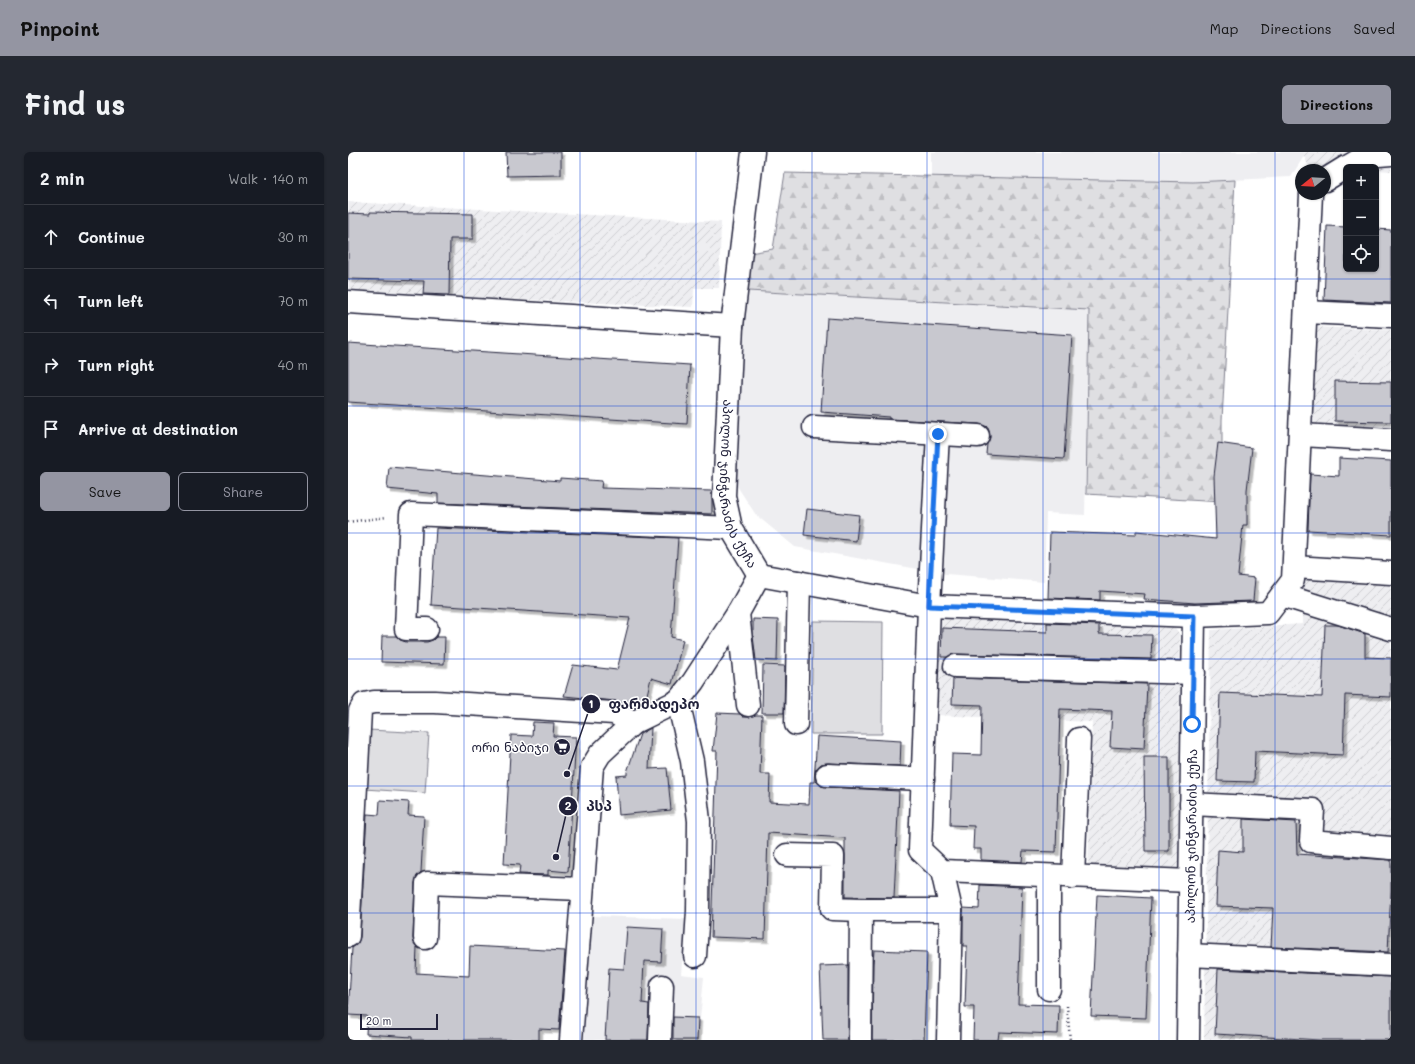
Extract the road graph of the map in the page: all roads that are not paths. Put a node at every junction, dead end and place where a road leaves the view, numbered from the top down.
1 (753, 152) edge
2 (1391, 154) edge
3 (1351, 164) edge
4 (1343, 169) edge
5 (1331, 176) edge
6 (1311, 200) edge
7 (348, 302) edge
8 (1306, 312) junction
9 (1391, 316) edge
10 (732, 326) junction
11 (814, 427) dead end
12 (938, 434) junction
13 (1301, 435) junction
14 (978, 436) dead end
15 (1391, 440) edge
16 (731, 528) junction
17 (1294, 567) junction
18 (1391, 573) edge
19 (759, 575) junction
20 (799, 582) junction
21 (1282, 595) junction
22 (929, 606) junction
23 (738, 612) junction
24 (1194, 616) junction
25 (1391, 629) edge
26 (427, 630) dead end
27 (955, 666) dead end
28 (1194, 673) junction
29 (678, 701) junction
30 (748, 705) dead end
31 (633, 723) junction
32 (796, 724) dead end
33 (1079, 739) dead end
34 (827, 775) dead end
35 (923, 779) junction
36 (1191, 804) junction
37 (1391, 848) edge
38 (787, 855) dead end
39 (942, 871) junction
40 (1048, 876) junction
41 (1073, 877) junction
42 (1190, 881) junction
43 (582, 889) junction
44 (861, 910) junction
45 (951, 910) junction
46 (348, 936) edge
47 (425, 938) dead end
48 (1189, 955) junction
49 (695, 956) dead end
50 (1387, 960) edge
51 (662, 986) dead end
52 (1049, 989) road end
53 (571, 1040) edge
54 (660, 1040) edge
55 (860, 1040) edge
56 (948, 1040) edge
57 (1188, 1040) edge

1 - 10 street, აპოლონ ჯინჭარაძის ქუჩა
2 - 3 street
4 - 5 street
6 - 8 street
7 - 10 street
8 - 9 street
8 - 13 street
10 - 16 street, აპოლონ ჯინჭარაძის ქუჩა
11 - 12 street
12 - 14 street
12 - 22 street
13 - 15 street
13 - 17 street
16 - 19 street, აპოლონ ჯინჭარაძის ქუჩა
16 - 26 street
17 - 18 street
17 - 21 street
19 - 20 street, აპოლონ ჯინჭარაძის ქუჩა
19 - 23 street
20 - 22 street, აპოლონ ჯინჭარაძის ქუჩა
20 - 32 street
21 - 24 street
21 - 25 street
22 - 24 street, აპოლონ ჯინჭარაძის ქუჩა
22 - 35 street
23 - 29 street
23 - 30 street
24 - 28 street, აპოლონ ჯინჭარაძის ქუჩა
27 - 28 street
28 - 36 street, აპოლონ ჯინჭარაძის ქუჩა
29 - 31 street
29 - 49 street
31 - 43 street
31 - 46 street
33 - 41 street
34 - 35 street
35 - 39 street
36 - 37 street
36 - 42 street, აპოლონ ჯინჭარაძის ქუჩა
38 - 44 street
39 - 40 street
39 - 45 street
40 - 41 street
40 - 52 street
41 - 42 street
42 - 48 street, აპოლონ ჯინჭარაძის ქუჩა
43 - 47 street
43 - 53 street
44 - 45 street
44 - 55 street
45 - 56 street
48 - 50 street
48 - 57 street, აპოლონ ჯინჭარაძის ქუჩა
51 - 54 street

